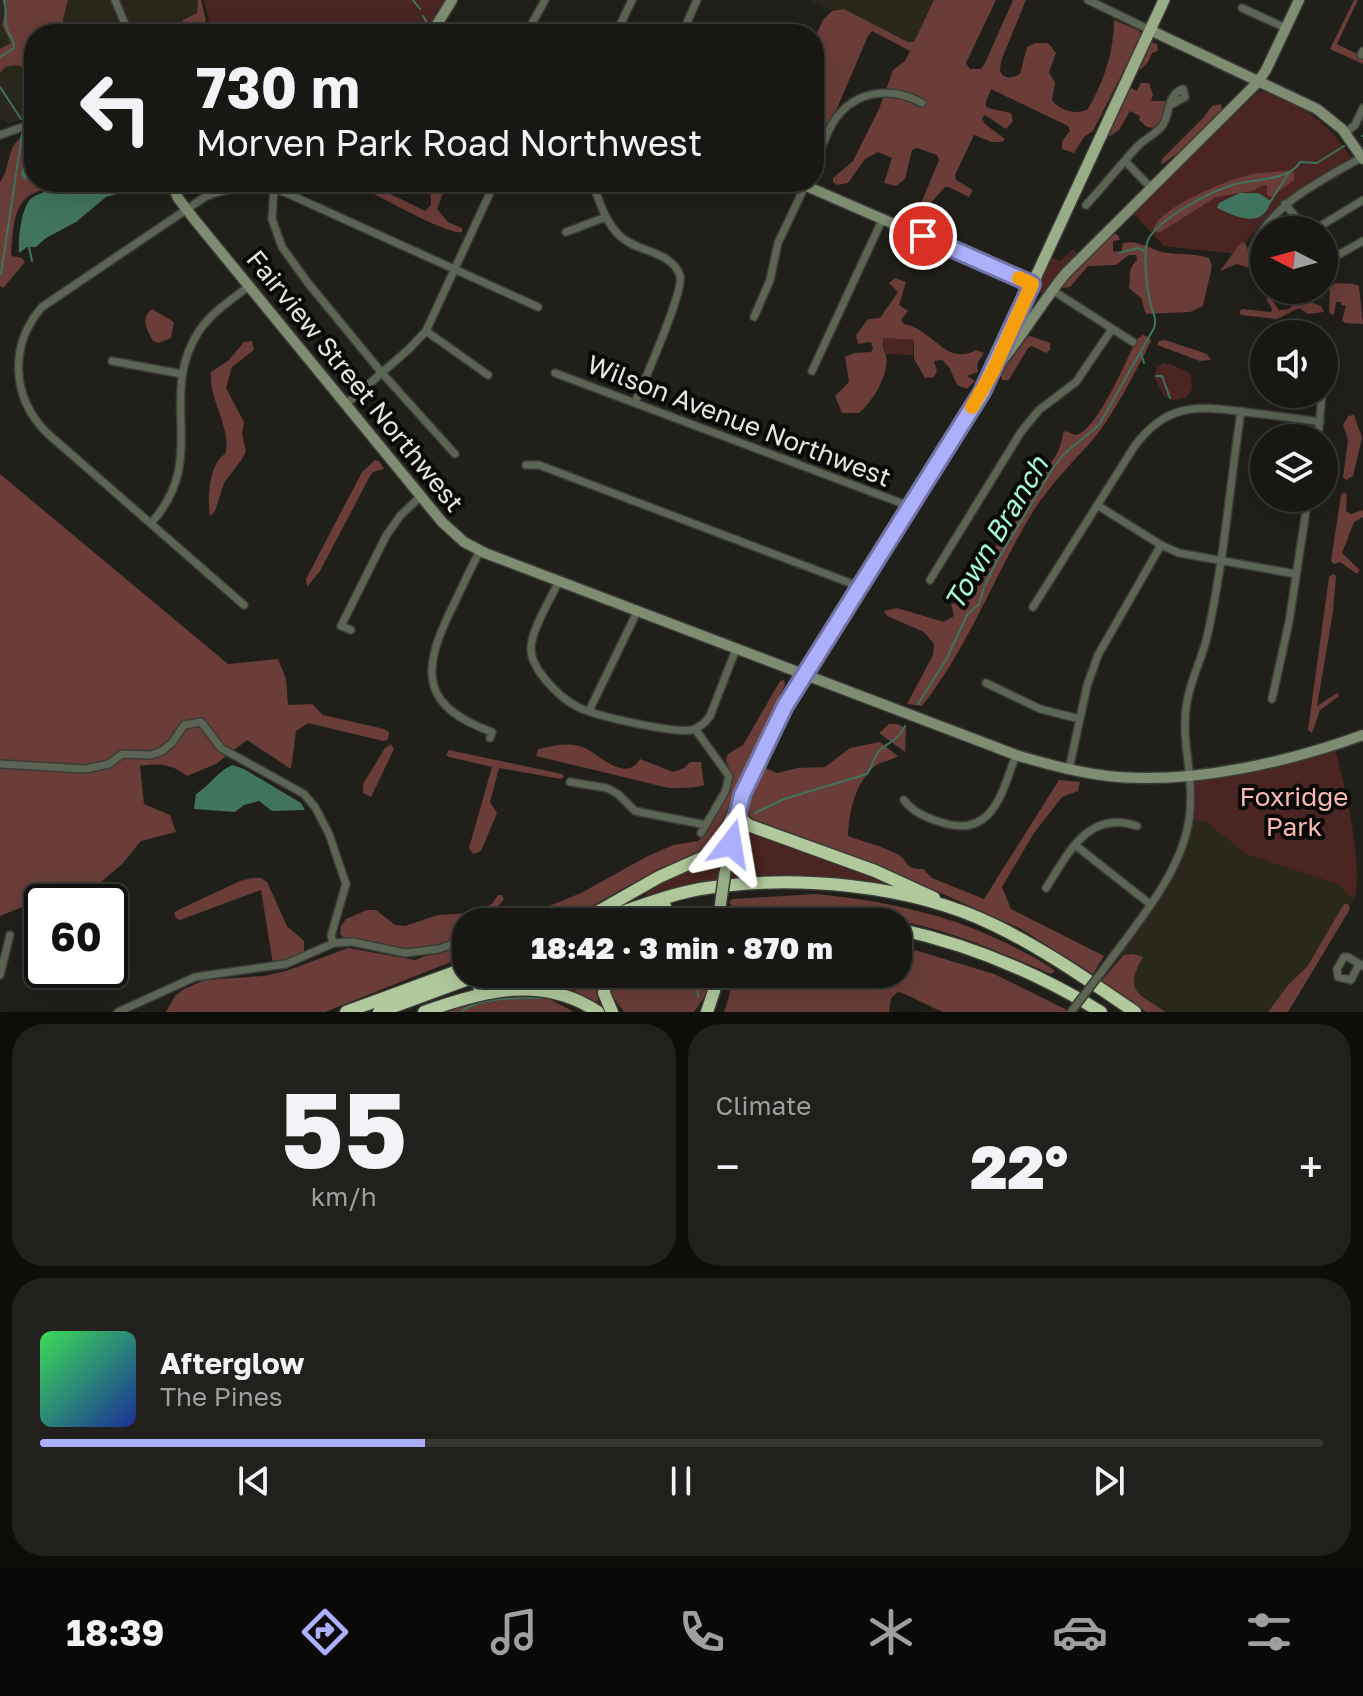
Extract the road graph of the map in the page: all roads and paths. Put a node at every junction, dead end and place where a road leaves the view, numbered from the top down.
1 (115, 0) edge
2 (452, 0) edge
3 (545, 0) edge
4 (632, 0) edge
5 (697, 0) edge
6 (1088, 0) edge
7 (1164, 0) edge
8 (1299, 0) edge
9 (1242, 8) dead end
10 (125, 24) edge
11 (438, 24) edge
12 (532, 24) edge
13 (621, 24) edge
14 (686, 24) edge
15 (1286, 28) junction
16 (1150, 30) junction
17 (1258, 82) junction
18 (922, 103) dead end
19 (1169, 106) dead end
20 (1363, 108) edge
21 (24, 125) edge
22 (3, 130) edge
23 (1345, 133) junction
24 (824, 143) edge
25 (1362, 158) edge
26 (1124, 164) junction
27 (1149, 189) junction
28 (176, 192) edge
29 (218, 192) edge
30 (274, 192) edge
31 (281, 192) edge
32 (490, 192) edge
33 (596, 192) edge
34 (799, 192) edge
35 (824, 192) edge
36 (1363, 200) edge
37 (1285, 204) junction
38 (1086, 205) dead end
39 (186, 210) junction
40 (1274, 216) edge
41 (1295, 216) edge
42 (1337, 216) edge
43 (606, 217) junction
44 (883, 218) junction
45 (566, 232) dead end
46 (1363, 241) edge
47 (1338, 255) edge
48 (455, 270) junction
49 (249, 286) junction
50 (1030, 290) junction
51 (1052, 290) junction
52 (1042, 302) junction
53 (538, 307) dead end
54 (754, 317) dead end
55 (1112, 329) junction
56 (426, 331) junction
57 (1133, 342) dead end
58 (112, 361) dead end
59 (812, 371) dead end
60 (993, 371) junction
61 (382, 373) junction
62 (555, 373) dead end
63 (182, 374) junction
64 (488, 375) dead end
65 (635, 403) junction
66 (345, 405) junction
67 (1321, 408) edge
68 (1241, 411) junction
69 (1320, 422) joint
70 (455, 454) dead end
71 (526, 465) dead end
72 (421, 496) junction
73 (1097, 505) junction
74 (909, 506) junction
75 (1306, 512) edge
76 (152, 522) junction
77 (1161, 545) junction
78 (480, 551) junction
79 (1219, 562) junction
80 (1296, 574) junction
81 (930, 580) dead end
82 (559, 581) junction
83 (858, 586) junction
84 (244, 605) dead end
85 (1033, 607) dead end
86 (637, 612) junction
87 (351, 630) dead end
88 (736, 649) junction
89 (804, 675) junction
90 (986, 683) dead end
91 (1272, 699) dead end
92 (589, 711) junction
93 (1080, 719) junction
94 (695, 729) junction
95 (1363, 735) edge
96 (490, 738) dead end
97 (1016, 755) junction
98 (0, 764) edge
99 (1069, 769) junction
100 (1189, 776) junction
101 (570, 782) dead end
102 (742, 795) junction
103 (904, 800) dead end
104 (740, 810) junction
105 (706, 825) junction
106 (1137, 826) dead end
107 (701, 833) dead end
108 (1075, 845) junction
109 (711, 852) junction
110 (726, 866) junction
111 (1046, 888) dead end
112 (700, 890) junction
113 (1150, 904) junction
114 (605, 908) edge
115 (634, 908) edge
116 (661, 908) edge
117 (721, 908) edge
118 (962, 911) junction
119 (912, 933) edge
120 (10, 935) dead end
121 (334, 943) junction
122 (452, 944) edge
123 (452, 973) edge
124 (0, 975) edge
125 (452, 985) edge
126 (476, 988) edge
127 (605, 988) edge
128 (715, 988) edge
129 (717, 988) edge
130 (118, 1012) edge
131 (346, 1012) edge
132 (379, 1012) edge
133 (412, 1012) edge
134 (424, 1012) edge
135 (598, 1012) edge
136 (612, 1012) edge
137 (707, 1012) edge
138 (713, 1012) edge
139 (1071, 1012) edge
140 (1101, 1012) edge
141 (1135, 1012) edge

1 - 10 street
2 - 11 street
3 - 12 street
4 - 13 street
5 - 14 street
6 - 16 street
7 - 16 main road
8 - 15 street
9 - 15 street
15 - 17 street
16 - 17 street
16 - 50 main road
17 - 23 street
17 - 27 street
18 - 24 street
19 - 26 street
20 - 23 street
21 - 22 street
23 - 25 street
25 - 37 street
26 - 27 street
26 - 38 street
27 - 51 street
28 - 39 street, Fairview Street Northwest
29 - 39 street
30 - 61 street
31 - 48 street
32 - 48 street
33 - 43 street
34 - 54 street
35 - 44 street
36 - 42 street
37 - 40 street
37 - 41 street
39 - 49 street, Fairview Street Northwest
39 - 76 street
43 - 45 street
43 - 65 street
44 - 50 street
44 - 59 street
46 - 47 street
48 - 53 street
48 - 56 street
49 - 63 street
49 - 66 street, Fairview Street Northwest
50 - 52 street
50 - 60 main road
51 - 52 street
51 - 55 street
52 - 60 street
55 - 57 street
55 - 81 street
56 - 61 street
56 - 64 street
58 - 63 street
60 - 74 main road
61 - 66 street
61 - 70 street
62 - 65 street, Wilson Avenue Northwest
63 - 76 street
65 - 74 street, Wilson Avenue Northwest
66 - 72 street, Fairview Street Northwest
67 - 69 street
68 - 69 street
68 - 73 street
68 - 79 street
71 - 83 street
72 - 78 street, Fairview Street Northwest
72 - 87 street
73 - 77 street
73 - 85 street
74 - 83 main road
75 - 80 street
76 - 84 street
77 - 79 street
77 - 93 street
78 - 82 street, Fairview Street Northwest
78 - 96 street
79 - 80 street
79 - 100 street
80 - 91 street
82 - 86 street, Fairview Street Northwest
82 - 92 street
83 - 89 main road
86 - 88 street, Fairview Street Northwest
86 - 92 street
88 - 89 street, Fairview Street Northwest
88 - 94 street
89 - 97 street, Fairview Street Northwest
89 - 102 main road
90 - 93 street
92 - 94 street
93 - 99 street
94 - 105 street
95 - 100 street, Fairview Street Northwest
97 - 99 street, Fairview Street Northwest
97 - 103 street
98 - 121 street
99 - 100 street, Fairview Street Northwest
100 - 113 street
101 - 105 street
102 - 104 main road
102 - 109 highway
104 - 110 main road
104 - 118 highway
105 - 107 street
106 - 108 street
108 - 111 street
108 - 113 street
109 - 110 highway
109 - 114 highway
110 - 117 main road, bridge
112 - 115 highway
112 - 116 highway
112 - 118 highway
113 - 139 street, bridge
118 - 141 highway
119 - 140 highway
120 - 124 street
121 - 122 street
121 - 130 street
123 - 131 highway
125 - 132 highway
126 - 133 highway
127 - 136 highway
128 - 137 highway
129 - 138 highway
134 - 135 highway

